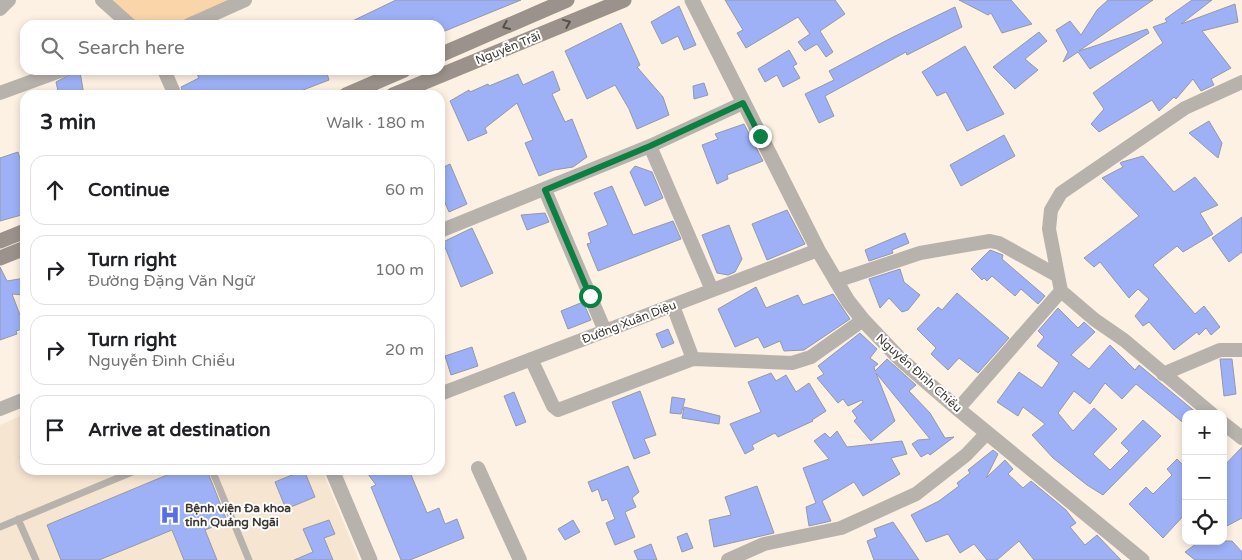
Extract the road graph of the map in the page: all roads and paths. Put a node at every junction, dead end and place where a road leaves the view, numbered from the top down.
1 (9, 0) edge
2 (102, 0) edge
3 (244, 0) edge
4 (567, 0) edge
5 (624, 0) edge
6 (692, 0) edge
7 (0, 10) edge
8 (124, 20) edge
9 (199, 20) edge
10 (445, 53) edge
11 (445, 73) edge
12 (50, 75) edge
13 (166, 75) edge
14 (392, 75) edge
15 (441, 75) edge
16 (1242, 82) edge
17 (173, 90) edge
18 (358, 90) edge
19 (404, 90) edge
20 (0, 94) edge
21 (743, 103) junction
22 (650, 146) junction
23 (545, 190) junction
24 (445, 229) edge
25 (20, 233) edge
26 (0, 241) edge
27 (20, 250) edge
28 (818, 250) junction
29 (0, 258) edge
30 (1058, 276) junction
31 (836, 281) junction
32 (712, 290) junction
33 (1060, 291) junction
34 (673, 306) junction
35 (863, 320) junction
36 (605, 331) junction
37 (1242, 350) edge
38 (531, 359) junction
39 (693, 359) junction
40 (1162, 374) junction
41 (445, 392) edge
42 (20, 400) edge
43 (0, 409) edge
44 (958, 409) junction
45 (1207, 410) edge
46 (1227, 426) edge
47 (987, 433) junction
48 (1242, 438) edge
49 (478, 468) dead end
50 (125, 475) edge
51 (214, 475) edge
52 (334, 475) edge
53 (18, 519) junction
54 (0, 527) edge
55 (36, 560) edge
56 (249, 560) edge
57 (370, 560) edge
58 (520, 560) edge
59 (728, 560) edge
60 (1142, 560) edge

1 - 7 street
2 - 8 street
3 - 9 street
4 -> 10 main road, Nguyễn Trãi
11 -> 5 main road, Nguyễn Trãi
6 - 21 street, Nguyễn Đình Chiểu
12 - 20 street
13 - 17 street
14 - 18 main road
19 -> 15 main road, Nguyễn Trãi
16 - 30 street
21 - 22 street
21 - 28 street, Nguyễn Đình Chiểu
22 - 23 street
22 - 32 street
23 - 24 street
23 - 36 street
25 - 26 main road
27 - 29 main road
28 - 31 street, Nguyễn Đình Chiểu
28 - 32 street, Đường Xuân Diệu
30 - 31 street
30 - 33 street
31 - 35 street, Nguyễn Đình Chiểu
32 - 34 street, Đường Xuân Diệu
33 - 40 street
33 - 44 street
34 - 36 street, Đường Xuân Diệu
34 - 39 street
35 - 39 street
35 - 44 street, Nguyễn Đình Chiểu
36 - 38 street, Đường Xuân Diệu
37 - 40 street
38 - 39 street
38 - 41 street, Đường Xuân Diệu
40 - 45 street
42 - 43 street
44 - 47 street, Nguyễn Đình Chiểu
46 - 48 street
47 - 59 street
47 - 60 street, Nguyễn Đình Chiểu
49 - 58 street
50 - 53 lane
51 - 56 lane
52 - 57 street
53 - 54 lane
53 - 55 lane

